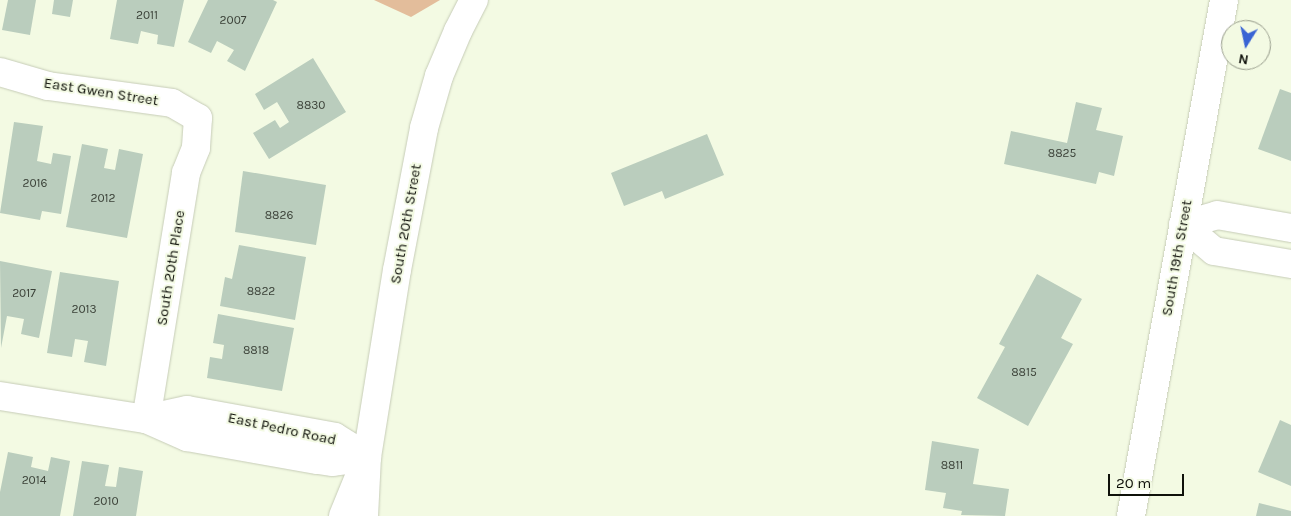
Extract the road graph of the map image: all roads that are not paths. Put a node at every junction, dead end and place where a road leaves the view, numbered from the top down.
1 (474, 0) edge
2 (1224, 0) edge
3 (0, 72) edge
4 (198, 118) joint
5 (1183, 225) junction
6 (1286, 227) edge
7 (1283, 262) edge
8 (0, 396) edge
9 (146, 420) junction
10 (367, 457) junction
11 (343, 516) edge
12 (364, 516) edge
13 (1132, 516) edge

1 - 10 street, South 20th Street
2 - 5 street, South 19th Street
3 - 4 street, East Gwen Street
4 - 9 street, South 20th Place
5 - 6 street
5 - 7 street
5 - 13 street, South 19th Street
6 - 7 street
8 - 9 street, East Pedro Road
9 - 10 street, East Pedro Road
10 - 11 street, South 20th Street
10 - 12 street, South 20th Street

